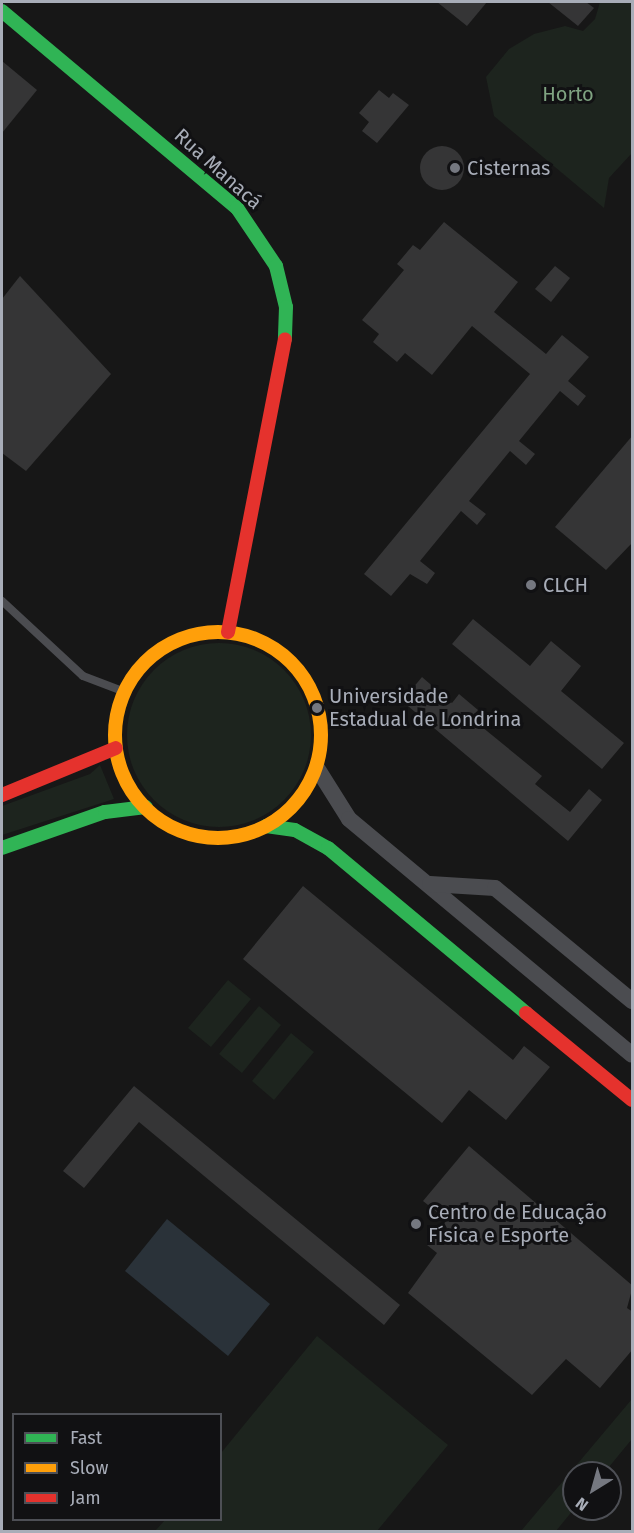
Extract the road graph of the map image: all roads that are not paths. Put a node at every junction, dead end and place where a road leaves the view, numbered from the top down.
1 (2, 11) edge
2 (2, 601) edge
3 (228, 632) junction
4 (125, 692) junction
5 (116, 748) junction
6 (316, 768) junction
7 (2, 795) edge
8 (146, 807) junction
9 (266, 826) junction
10 (2, 848) edge
11 (424, 881) junction
12 (633, 1001) edge
13 (633, 1055) edge
14 (633, 1100) edge

1 - 3 street, Rua Manacá
2 - 4 lane
3 - 4 street
3 - 6 street
4 - 5 street
5 - 7 street
5 - 8 street
6 - 9 street
6 - 11 street
8 - 9 street
8 - 10 street
9 - 14 street
11 - 12 street
11 - 13 street

